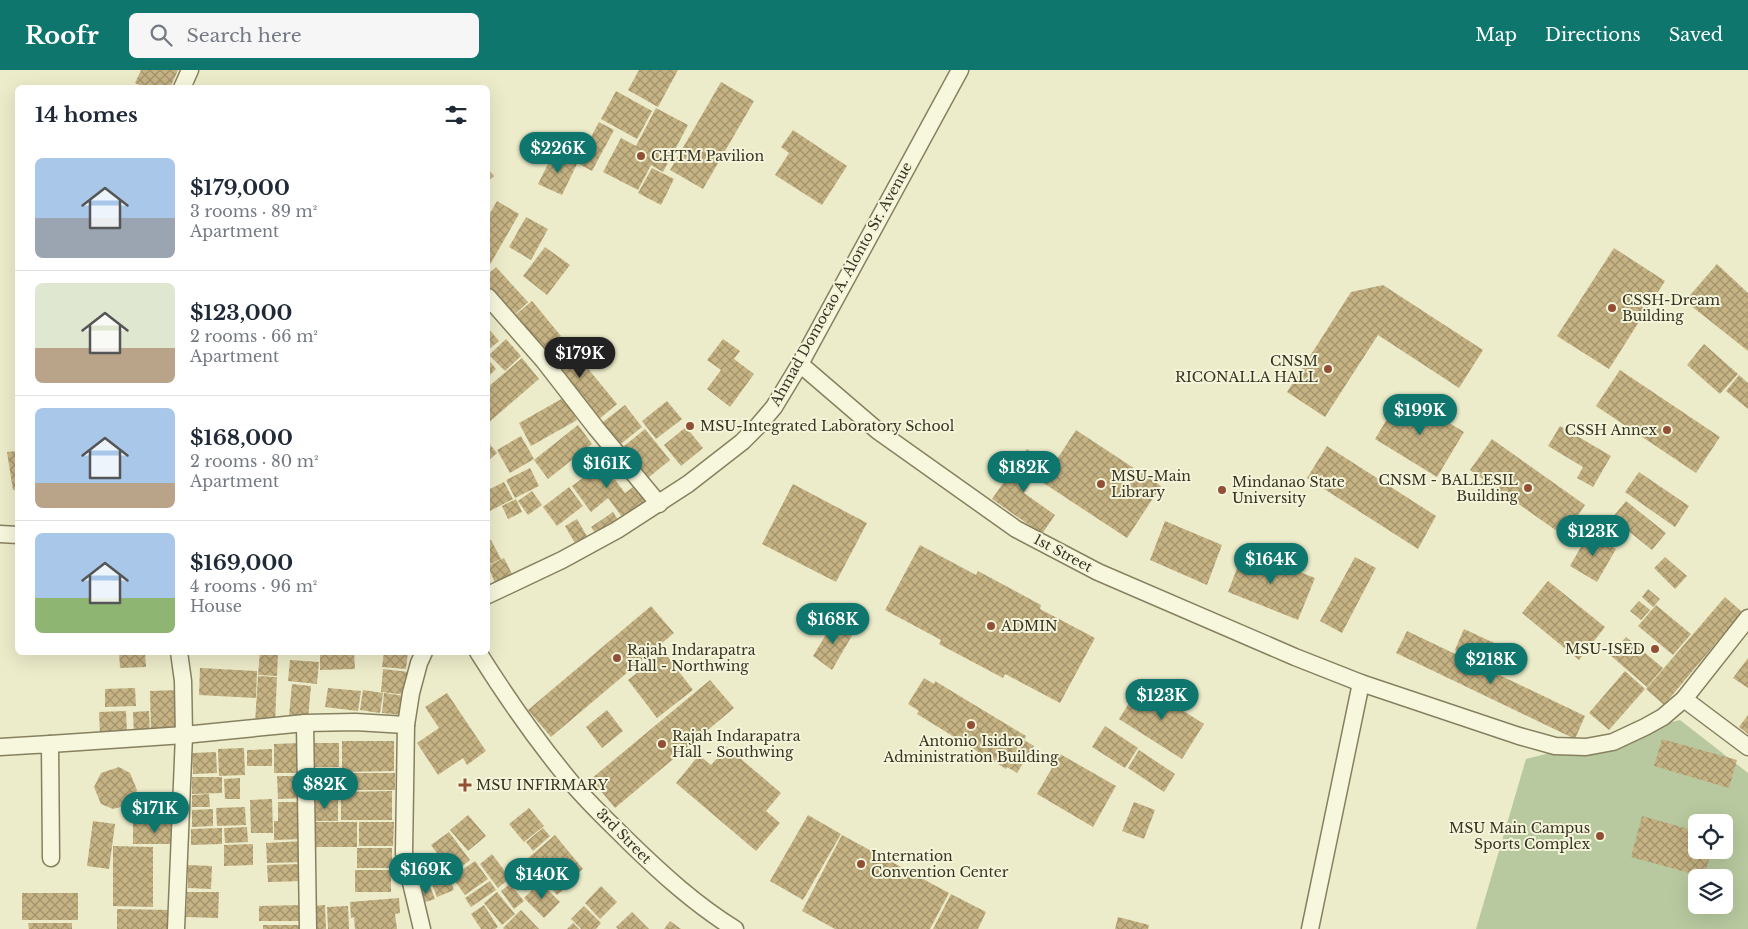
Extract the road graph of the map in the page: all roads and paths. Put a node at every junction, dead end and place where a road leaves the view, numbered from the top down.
1 (190, 70) edge
2 (956, 71) edge
3 (183, 85) edge
4 (490, 298) edge
5 (800, 364) junction
6 (659, 504) junction
7 (0, 534) edge
8 (15, 535) edge
9 (490, 594) edge
10 (1748, 618) edge
11 (179, 655) edge
12 (423, 655) edge
13 (480, 655) edge
14 (1361, 683) junction
15 (1684, 699) junction
16 (305, 723) junction
17 (406, 725) junction
18 (184, 735) junction
19 (50, 744) junction
20 (0, 747) edge
21 (1748, 747) edge
22 (51, 858) dead end
23 (176, 929) edge
24 (308, 929) edge
25 (422, 929) edge
26 (735, 929) edge
27 (1310, 929) edge

1 - 3 street
2 - 5 street, Ahmad Domocao A. Alonto Sr. Avenue
4 - 6 street
5 - 6 street, Ahmad Domocao A. Alonto Sr. Avenue
5 - 14 street, 1st Street
6 - 9 street, Ahmad Domocao A. Alonto Sr. Avenue
7 - 8 street
10 - 15 street, 1st Street
11 - 18 street
12 - 17 street
13 - 26 street, 3rd Street
14 - 15 street, 1st Street
14 - 27 street
15 - 21 street
16 - 17 street
16 - 18 street
16 - 24 street
17 - 25 street
18 - 19 street
18 - 23 street
19 - 20 street
19 - 22 street

